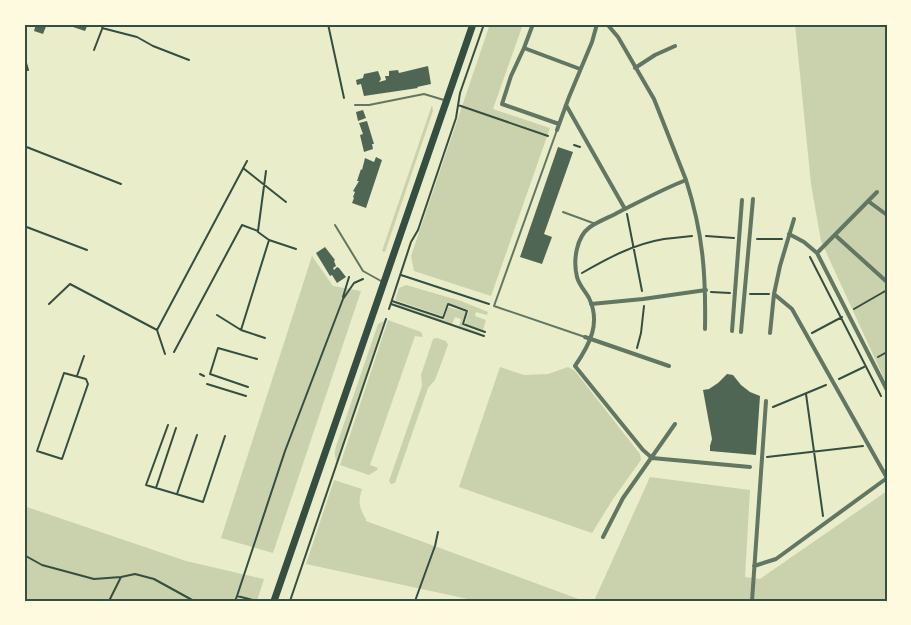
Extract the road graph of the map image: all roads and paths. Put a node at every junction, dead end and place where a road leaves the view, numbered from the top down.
1 (328, 24) edge
2 (473, 24) edge
3 (484, 24) edge
4 (532, 24) edge
5 (597, 24) edge
6 (607, 24) edge
7 (103, 26) edge
8 (675, 46) dead end
9 (524, 48) junction
10 (94, 50) dead end
11 (24, 56) edge
12 (189, 60) dead end
13 (635, 68) junction
14 (580, 69) junction
15 (24, 70) edge
16 (344, 98) dead end
17 (447, 101) junction
18 (355, 105) dead end
19 (458, 105) junction
20 (566, 105) junction
21 (559, 124) junction
22 (557, 130) joint
23 (554, 138) junction
24 (574, 145) dead end
25 (24, 146) edge
26 (580, 147) dead end
27 (247, 160) dead end
28 (243, 168) junction
29 (266, 171) dead end
30 (686, 180) junction
31 (121, 184) dead end
32 (264, 185) junction
33 (877, 192) dead end
34 (753, 199) dead end
35 (742, 200) dead end
36 (868, 201) junction
37 (286, 202) dead end
38 (626, 209) junction
39 (563, 212) dead end
40 (887, 215) edge
41 (794, 219) dead end
42 (596, 224) junction
43 (335, 225) dead end
44 (24, 226) edge
45 (258, 231) junction
46 (789, 234) junction
47 (700, 235) junction
48 (835, 235) junction
49 (739, 238) junction
50 (750, 238) junction
51 (787, 239) junction
52 (269, 240) junction
53 (634, 247) junction
54 (296, 249) dead end
55 (87, 250) dead end
56 (806, 251) dead end
57 (817, 253) junction
58 (399, 261) dead end
59 (404, 263) junction
60 (401, 275) junction
61 (371, 276) junction
62 (577, 276) junction
63 (349, 277) dead end
64 (384, 282) junction
65 (887, 282) edge
66 (706, 290) junction
67 (887, 290) edge
68 (774, 294) junction
69 (343, 299) junction
70 (643, 299) junction
71 (392, 303) junction
72 (49, 304) dead end
73 (591, 304) junction
74 (494, 306) junction
75 (389, 309) dead end
76 (854, 309) dead end
77 (217, 315) dead end
78 (841, 318) junction
79 (386, 319) dead end
80 (705, 329) dead end
81 (157, 330) junction
82 (241, 330) junction
83 (586, 330) dead end
84 (732, 331) dead end
85 (816, 331) dead end
86 (593, 332) junction
87 (741, 332) dead end
88 (770, 333) dead end
89 (585, 337) joint
90 (265, 338) dead end
91 (590, 339) junction
92 (887, 351) edge
93 (174, 352) dead end
94 (165, 354) dead end
95 (636, 355) junction
96 (84, 356) dead end
97 (879, 356) dead end
98 (257, 360) dead end
99 (669, 366) dead end
100 (865, 366) junction
101 (200, 374) dead end
102 (78, 376) junction
103 (204, 376) dead end
104 (842, 378) dead end
105 (833, 382) junction
106 (207, 384) dead end
107 (249, 387) dead end
108 (887, 390) edge
109 (806, 394) junction
110 (246, 396) dead end
111 (881, 396) dead end
112 (766, 400) dead end
113 (765, 411) junction
114 (675, 424) dead end
115 (168, 425) dead end
116 (176, 428) dead end
117 (197, 435) dead end
118 (225, 436) dead end
119 (869, 445) junction
120 (813, 452) junction
121 (652, 458) junction
122 (761, 458) junction
123 (750, 466) dead end
124 (887, 478) edge
125 (156, 488) junction
126 (177, 494) junction
127 (824, 524) junction
128 (438, 532) dead end
129 (603, 537) dead end
130 (24, 555) edge
131 (754, 566) junction
132 (121, 577) junction
133 (237, 596) junction
134 (109, 601) edge
135 (194, 601) edge
136 (235, 601) edge
137 (257, 601) edge
138 (274, 601) edge
139 (290, 601) edge
140 (415, 601) edge
141 (752, 601) edge

1 - 16 path
2 - 17 main road
3 - 19 path
4 - 9 street
5 - 14 street
6 - 13 street
7 - 10 path
7 - 12 path
8 - 13 street
9 - 14 street
9 - 21 street
11 - 15 path
13 - 30 street
14 - 20 street
17 - 18 lane
17 - 19 path
17 - 64 main road
19 - 23 path
19 - 59 path
20 - 21 street
20 - 38 street
21 - 22 street
22 - 23 lane
23 - 74 lane
24 - 26 path
25 - 31 path
27 - 28 path
28 - 32 path
28 - 81 path
29 - 32 path
30 - 38 street
30 - 47 street
32 - 37 path
32 - 45 path
33 - 36 street
34 - 50 street
35 - 49 street
36 - 40 street
36 - 48 street
38 - 42 street
38 - 53 path
39 - 42 lane
41 - 46 street
42 - 62 street
43 - 61 lane
44 - 55 path
45 - 52 path
45 - 93 path
46 - 51 street
46 - 57 street
47 - 49 path
47 - 53 path
47 - 66 street
48 - 57 street
48 - 65 street
49 - 84 street
50 - 51 path
50 - 87 street
51 - 68 street
52 - 54 path
52 - 82 path
53 - 62 path
53 - 70 path
56 - 78 path
57 - 108 street
58 - 59 path
59 - 60 path
60 - 71 path
60 - 74 path
61 - 64 lane
61 - 69 path
62 - 73 street
63 - 69 path
64 - 138 main road
66 - 70 street
66 - 80 street
67 - 76 path
68 - 88 street
68 - 105 street
69 - 133 path
70 - 73 street
70 - 95 path
71 - 71 path
71 - 75 path
72 - 81 path
73 - 86 street
74 - 89 lane
77 - 82 path
78 - 85 path
78 - 100 path
79 - 139 path
81 - 94 path
82 - 90 path
83 - 86 street
86 - 91 street
89 - 91 street
91 - 95 street
91 - 121 street
92 - 97 path
95 - 99 street
96 - 102 path
98 - 107 path
100 - 104 path
100 - 111 path
101 - 103 path
102 - 102 path
105 - 109 path
105 - 119 street
106 - 110 path
109 - 113 path
109 - 120 path
112 - 113 street
113 - 122 street
114 - 121 street
115 - 125 path
116 - 125 path
117 - 126 path
118 - 126 path
119 - 120 path
119 - 124 street
120 - 122 path
120 - 127 path
121 - 123 street
121 - 129 street
122 - 131 street
124 - 127 street
125 - 126 path
127 - 131 street
128 - 140 path
130 - 132 path
131 - 141 street
132 - 134 path
132 - 135 path
133 - 136 path
133 - 137 path

